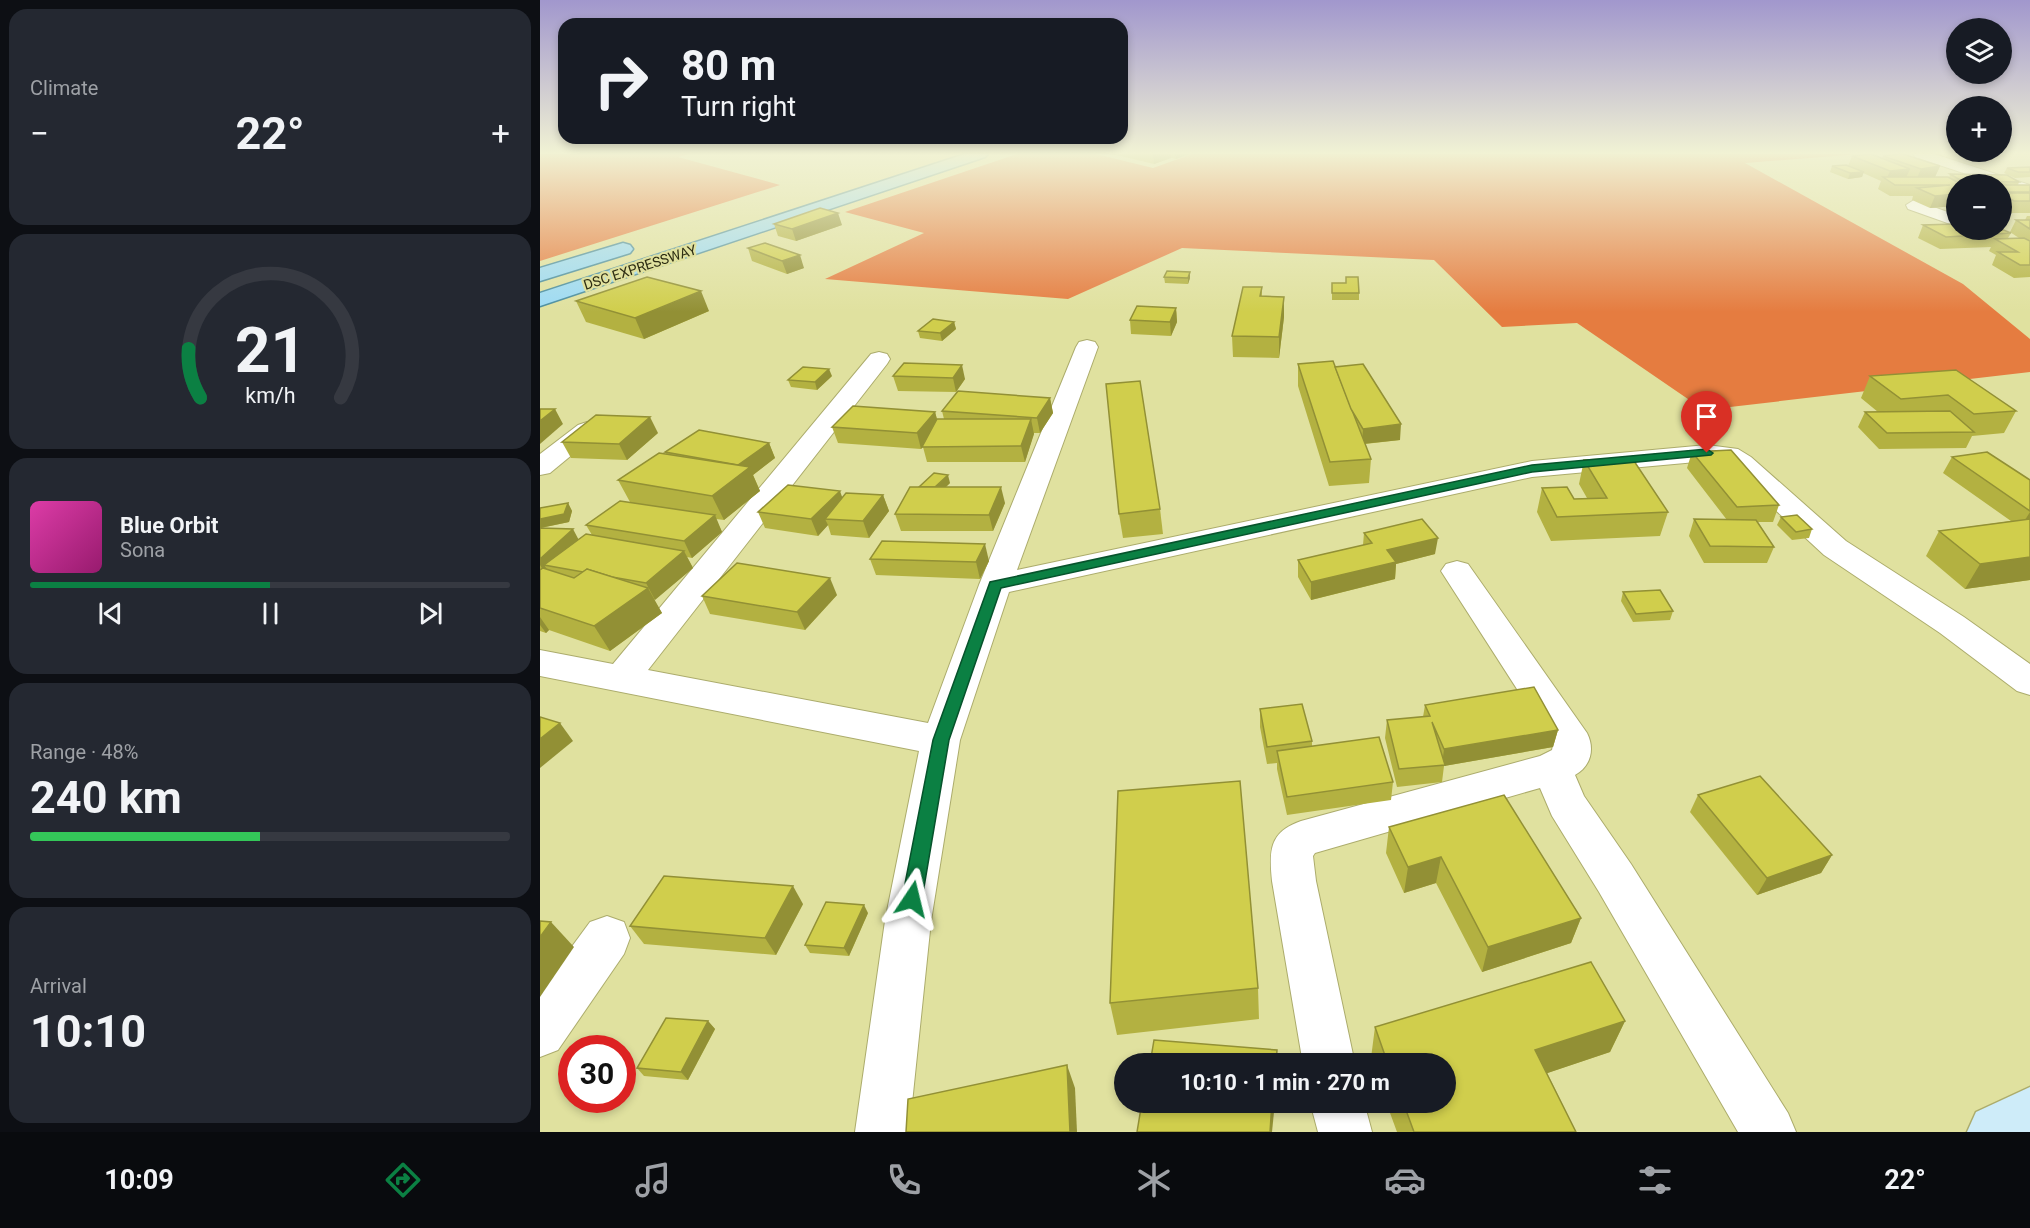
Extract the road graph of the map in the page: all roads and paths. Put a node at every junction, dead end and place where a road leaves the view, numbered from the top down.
1 (821, 207) edge
2 (1919, 207) edge
3 (1946, 217) edge
4 (640, 244) dead end
5 (540, 275) edge
6 (540, 300) edge
7 (1087, 346) dead end
8 (879, 359) dead end
9 (587, 430) edge
10 (540, 466) edge
11 (1457, 571) dead end
12 (995, 585) junction
13 (540, 663) edge
14 (622, 678) junction
15 (2030, 682) edge
16 (941, 740) junction
17 (1550, 769) junction
18 (607, 938) dead end
19 (540, 1032) edge
20 (1327, 1053) edge
21 (1340, 1113) edge
22 (2030, 1115) edge
23 (882, 1132) edge
24 (1345, 1132) edge
25 (1769, 1132) edge
26 (1996, 1132) edge

1 - 6 main road, DSC EXPRESSWAY
2 - 3 street
4 - 5 main road, DSC EXPRESSWAY
7 - 12 street
8 - 14 street
9 - 10 street
11 - 17 street
12 - 15 street
12 - 16 street
13 - 14 street
14 - 16 street
16 - 23 street
17 - 20 street
17 - 25 street
18 - 19 street
21 - 24 street
22 - 26 street

